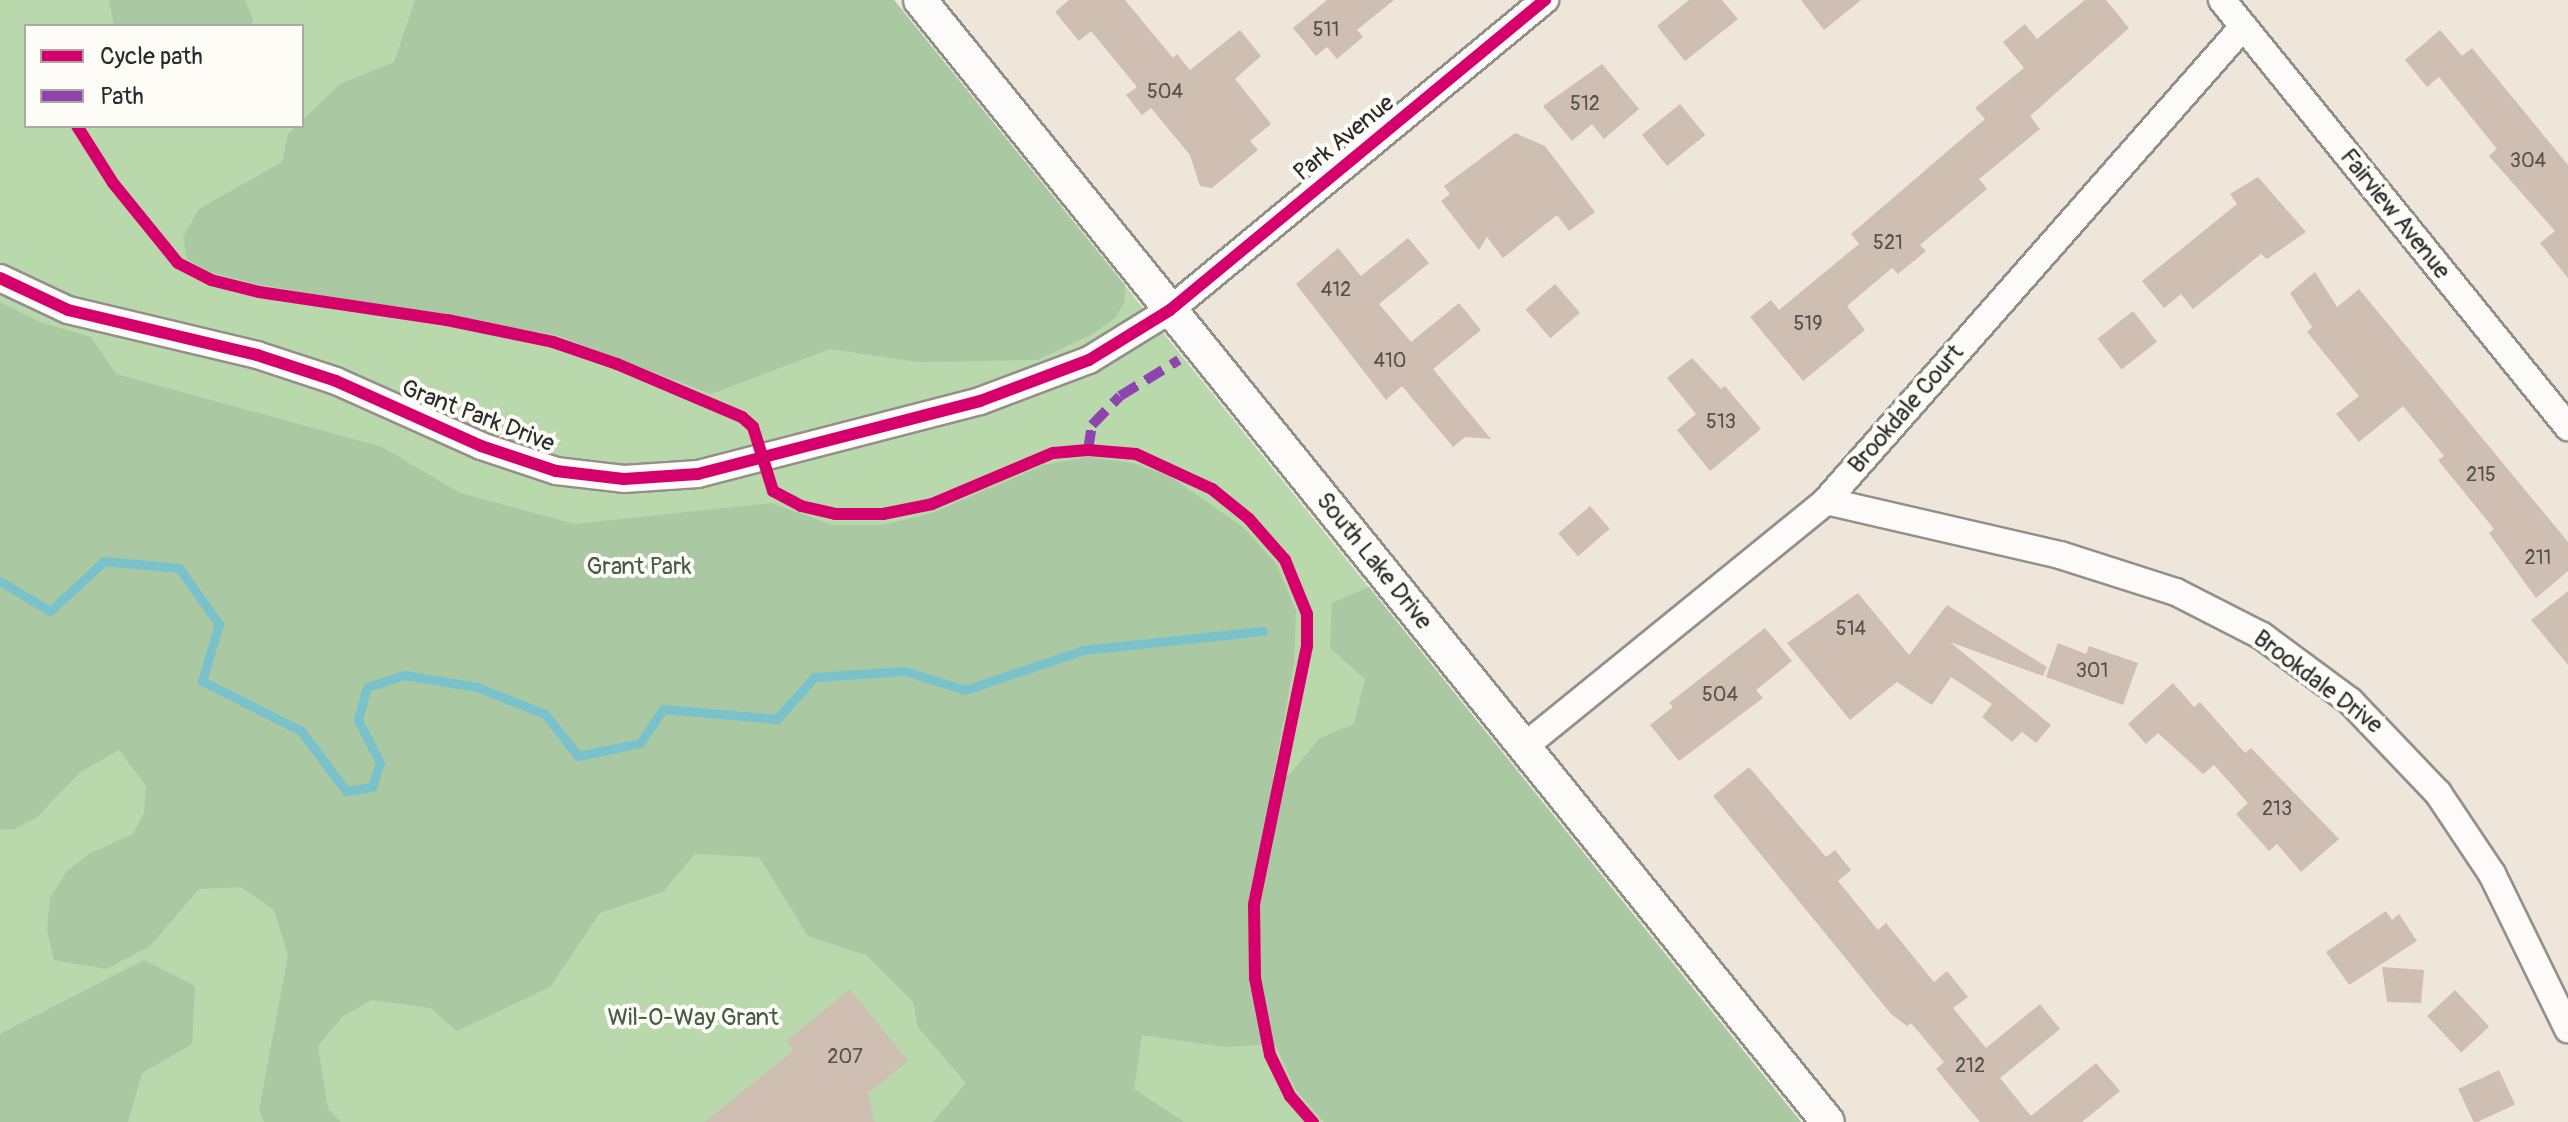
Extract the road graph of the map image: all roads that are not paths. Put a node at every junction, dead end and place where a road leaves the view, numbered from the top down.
1 (920, 0) edge
2 (1545, 0) edge
3 (2222, 0) edge
4 (2243, 27) junction
5 (0, 278) edge
6 (1170, 310) junction
7 (2568, 427) edge
8 (1826, 501) junction
9 (1525, 746) junction
10 (2568, 1029) edge
11 (1828, 1122) edge

1 - 6 street, South Lake Drive
2 - 6 street, Park Avenue
3 - 4 street, Fairview Avenue
4 - 7 street, Fairview Avenue
4 - 8 street, Brookdale Court
5 - 6 street, Grant Park Drive
6 - 9 street, South Lake Drive
8 - 9 street, Brookdale Court
8 - 10 street, Brookdale Drive
9 - 11 street, South Lake Drive

